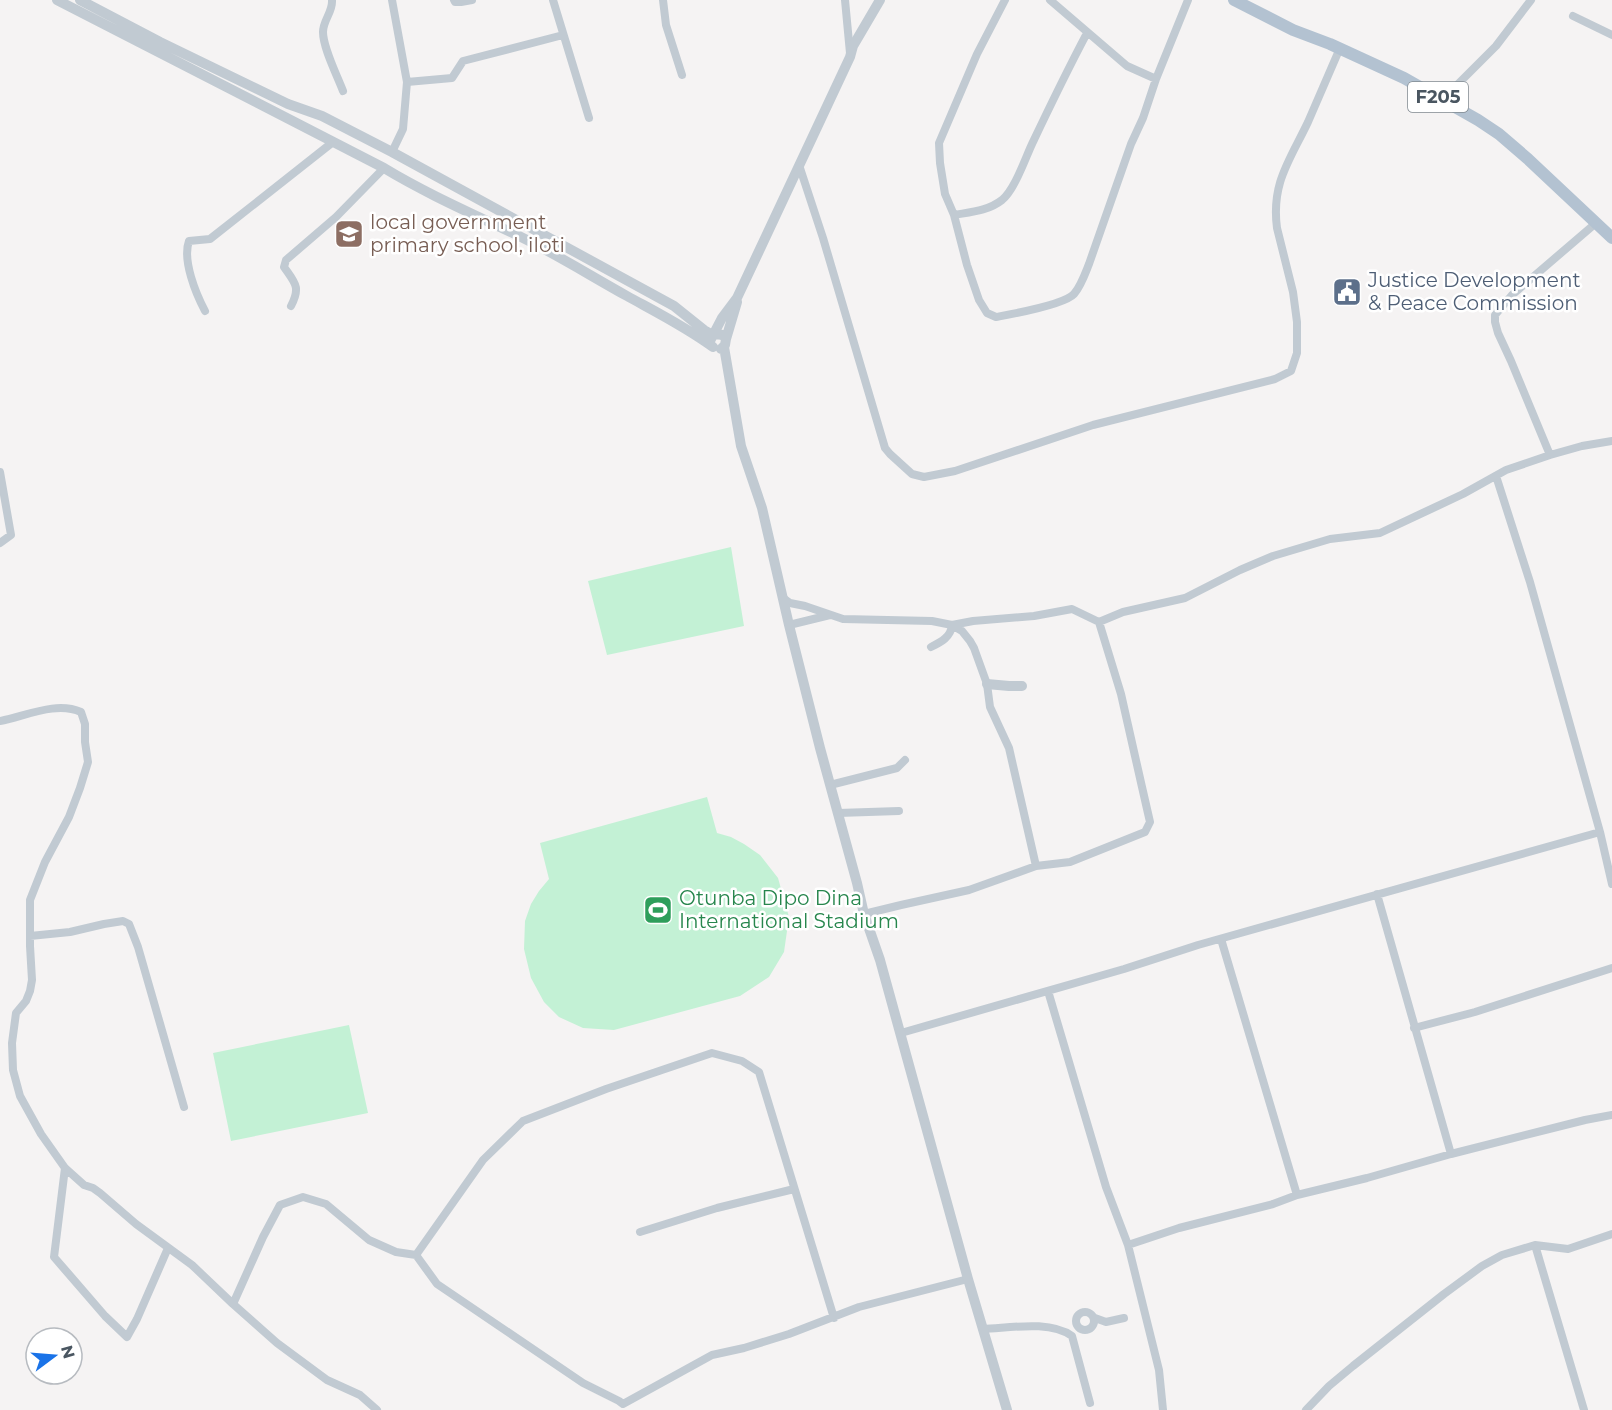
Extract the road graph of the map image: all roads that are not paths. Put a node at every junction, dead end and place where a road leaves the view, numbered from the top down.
1 (57, 0) edge
2 (80, 0) edge
3 (332, 0) edge
4 (392, 0) edge
5 (454, 0) edge
6 (472, 0) edge
7 (553, 0) edge
8 (663, 0) edge
9 (846, 0) edge
10 (880, 0) edge
11 (1005, 0) edge
12 (1050, 0) edge
13 (1188, 0) edge
14 (1234, 0) edge
15 (1532, 0) edge
16 (1573, 16) dead end
17 (1087, 33) junction
18 (563, 35) junction
19 (1612, 35) edge
20 (1340, 48) junction
21 (850, 57) junction
22 (682, 75) dead end
23 (1156, 79) junction
24 (407, 82) junction
25 (343, 91) dead end
26 (1443, 99) junction
27 (589, 118) dead end
28 (333, 142) junction
29 (392, 152) junction
30 (799, 165) junction
31 (384, 168) junction
32 (954, 215) junction
33 (1596, 223) junction
34 (1612, 238) edge
35 (737, 298) junction
36 (291, 306) dead end
37 (206, 311) dead end
38 (714, 335) junction
39 (721, 344) junction
40 (1612, 441) edge
41 (1550, 454) junction
42 (0, 472) edge
43 (1496, 476) junction
44 (0, 543) edge
45 (783, 598) junction
46 (831, 615) junction
47 (1099, 622) junction
48 (952, 625) junction
49 (789, 626) junction
50 (931, 647) dead end
51 (987, 684) junction
52 (1022, 686) dead end
53 (0, 722) edge
54 (905, 760) dead end
55 (830, 785) junction
56 (899, 811) dead end
57 (838, 813) junction
58 (1600, 832) junction
59 (1036, 866) junction
60 (1612, 884) edge
61 (1377, 894) junction
62 (864, 914) junction
63 (30, 936) junction
64 (1221, 939) junction
65 (1612, 968) edge
66 (1048, 991) junction
67 (1414, 1028) junction
68 (900, 1033) junction
69 (184, 1107) dead end
70 (1612, 1115) edge
71 (1451, 1154) junction
72 (65, 1168) junction
73 (794, 1190) junction
74 (1297, 1195) junction
75 (640, 1232) dead end
76 (1612, 1234) edge
77 (1128, 1245) junction
78 (1535, 1245) junction
79 (168, 1248) junction
80 (416, 1255) junction
81 (968, 1279) junction
82 (233, 1304) junction
83 (834, 1318) junction
84 (1095, 1318) junction
85 (1124, 1318) dead end
86 (1079, 1328) junction
87 (984, 1329) junction
88 (1072, 1336) junction
89 (1090, 1403) dead end
90 (377, 1410) edge
91 (1007, 1410) edge
92 (1163, 1410) edge
93 (1306, 1410) edge
94 (1584, 1410) edge

1 - 28 street
2 - 29 street
3 - 25 street
4 - 24 street
5 - 6 street
7 - 18 street
8 - 22 street
9 - 21 street
10 - 21 street
11 - 32 street
12 - 17 street
13 - 23 street
14 - 20 main road, F205
15 - 26 street
16 - 19 street
17 - 23 street
17 - 32 street
18 - 24 street
18 - 27 street
20 - 26 main road, F205
20 - 30 street
21 - 30 street
23 - 32 street
24 - 29 street
26 - 33 main road, F205
28 - 31 street
28 - 37 street
29 - 38 street
30 - 35 street
31 - 36 street
31 - 39 street
33 - 34 main road, F205
33 - 41 street
35 - 38 street
35 - 39 street
38 - 39 street
39 - 45 street
40 - 41 street
41 - 43 street
42 - 44 street
43 - 47 street
43 - 58 street
45 - 46 street
45 - 49 street
46 - 48 street
46 - 49 street
47 - 48 street
47 - 59 street
48 - 50 street
48 - 51 street
49 - 55 street
51 - 52 street
51 - 59 street
53 - 63 street
54 - 55 street
55 - 57 street
56 - 57 street
57 - 62 street
58 - 60 street
58 - 61 street
59 - 62 street
61 - 64 street
61 - 67 street
62 - 68 street
63 - 69 street
63 - 72 street
64 - 66 street
64 - 74 street
65 - 67 street
66 - 68 street
66 - 77 street
67 - 71 street
68 - 81 street
70 - 71 street
71 - 74 street
72 - 79 street
72 - 79 street
73 - 75 street
73 - 80 street
73 - 83 street
74 - 77 street
76 - 78 street
77 - 92 street
78 - 93 street
78 - 94 street
79 - 82 street
80 - 82 street
80 - 83 street
81 - 83 street
81 - 87 street
82 - 90 street
84 - 85 street
84 - 86 street
84 - 86 street
86 - 88 street
87 - 88 street
87 - 91 street
88 - 89 street

